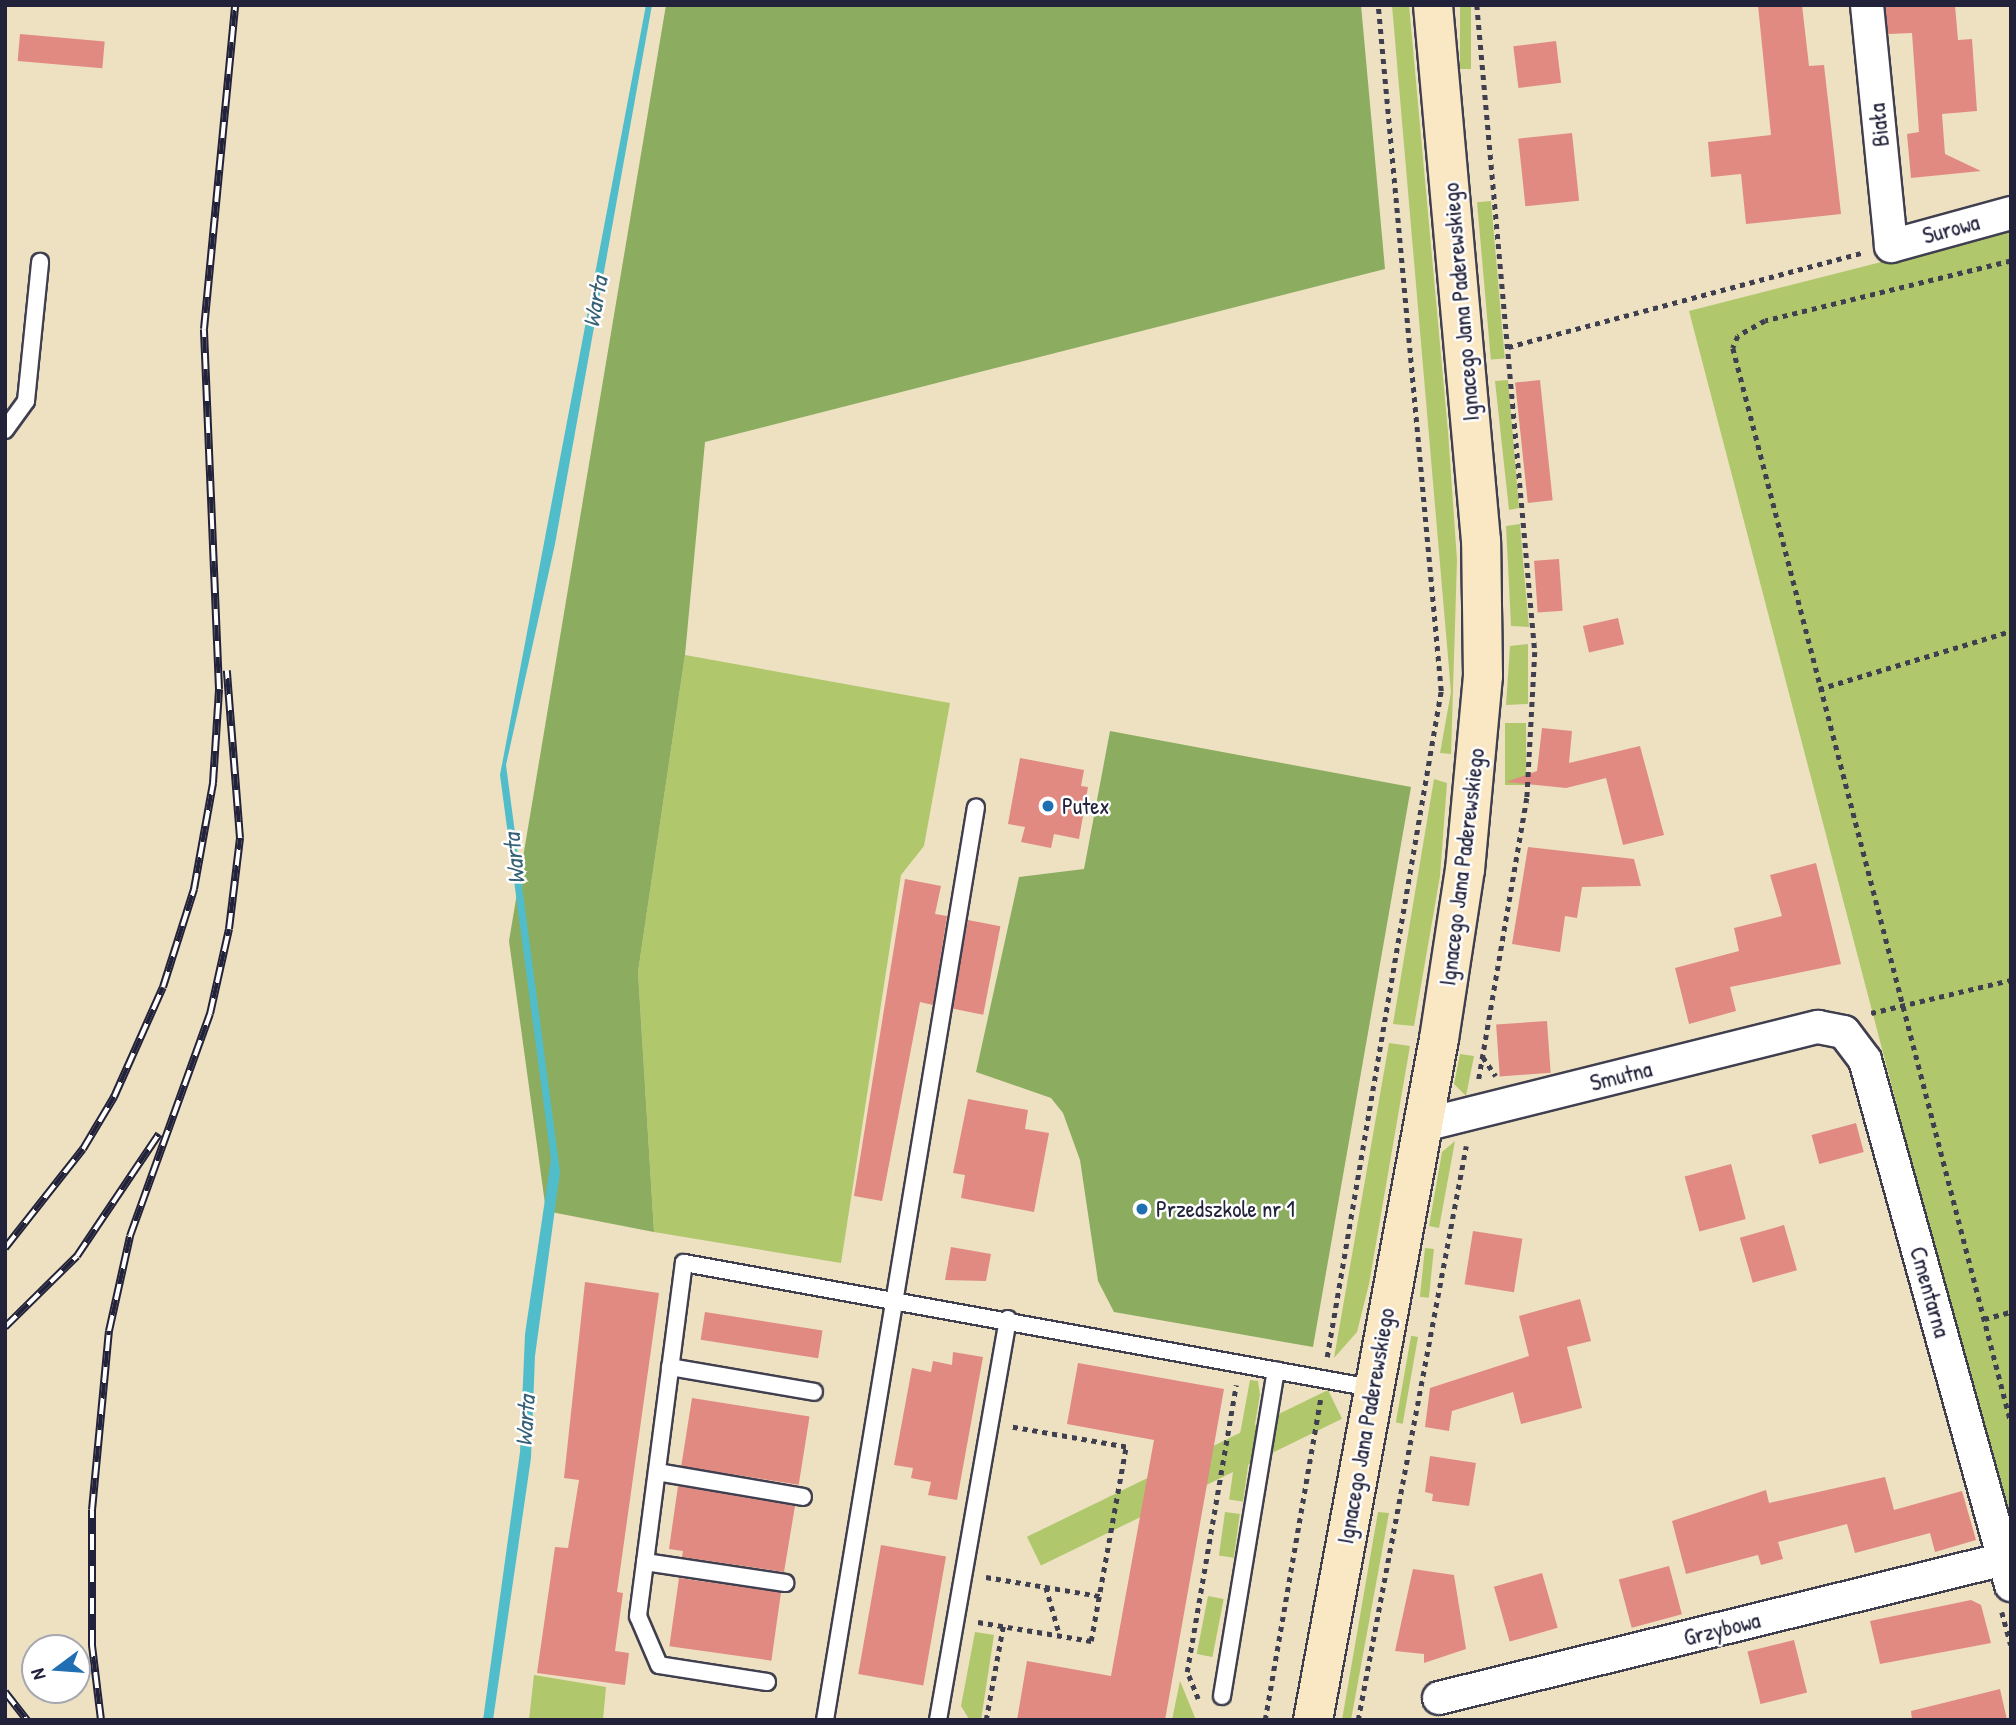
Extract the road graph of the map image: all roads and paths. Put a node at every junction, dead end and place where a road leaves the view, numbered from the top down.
1 (1378, 5) edge
2 (1433, 5) edge
3 (1477, 5) edge
4 (1867, 5) edge
5 (2011, 213) edge
6 (1891, 246) junction
7 (40, 261) dead end
8 (2011, 261) edge
9 (1508, 347) junction
10 (5, 430) edge
11 (2011, 631) edge
12 (1819, 689) junction
13 (976, 807) dead end
14 (2011, 980) edge
15 (1902, 1008) junction
16 (1872, 1015) dead end
17 (1818, 1027) joint
18 (1476, 1091) dead end
19 (1424, 1125) junction
20 (1468, 1138) dead end
21 (898, 1297) junction
22 (2011, 1312) edge
23 (1984, 1318) junction
24 (1009, 1319) junction
25 (670, 1367) junction
26 (1276, 1370) junction
27 (1238, 1376) dead end
28 (1323, 1379) junction
29 (1373, 1388) junction
30 (814, 1392) dead end
31 (2011, 1423) edge
32 (1005, 1426) dead end
33 (657, 1472) junction
34 (803, 1497) dead end
35 (645, 1562) junction
36 (2007, 1572) edge
37 (978, 1576) dead end
38 (785, 1583) dead end
39 (1046, 1587) junction
40 (1100, 1596) junction
41 (970, 1621) dead end
42 (1003, 1626) junction
43 (1060, 1636) junction
44 (767, 1682) dead end
45 (1222, 1696) dead end
46 (1439, 1698) dead end
47 (1202, 1711) dead end
48 (825, 1720) edge
49 (937, 1720) edge
50 (986, 1720) edge
51 (1265, 1720) edge
52 (1313, 1720) edge
53 (1358, 1720) edge

1 - 28 path
2 - 19 main road, Ignacego Jana Paderewskiego
3 - 9 path
4 - 6 street, Biała
5 - 6 street, Surowa
6 - 9 path
7 - 10 lane
8 - 12 path
9 - 18 path
11 - 12 path
12 - 15 path
13 - 21 lane
14 - 15 path
15 - 16 path
15 - 23 path
17 - 19 street, Smutna
17 - 36 street, Cmentarna
19 - 29 main road, Ignacego Jana Paderewskiego
20 - 53 path
21 - 24 lane
21 - 25 lane
21 - 48 lane
22 - 23 path
23 - 31 path
24 - 26 lane
24 - 49 lane
25 - 30 lane
25 - 33 lane
26 - 28 lane
26 - 45 lane
27 - 47 path
28 - 29 lane
28 - 51 path
29 - 52 main road, Ignacego Jana Paderewskiego
32 - 40 path
33 - 34 lane
33 - 35 lane
35 - 38 lane
35 - 44 lane
36 - 46 street, Grzybowa
37 - 39 path
39 - 40 path
39 - 43 path
40 - 43 path
41 - 42 path
42 - 43 path
42 - 50 path

